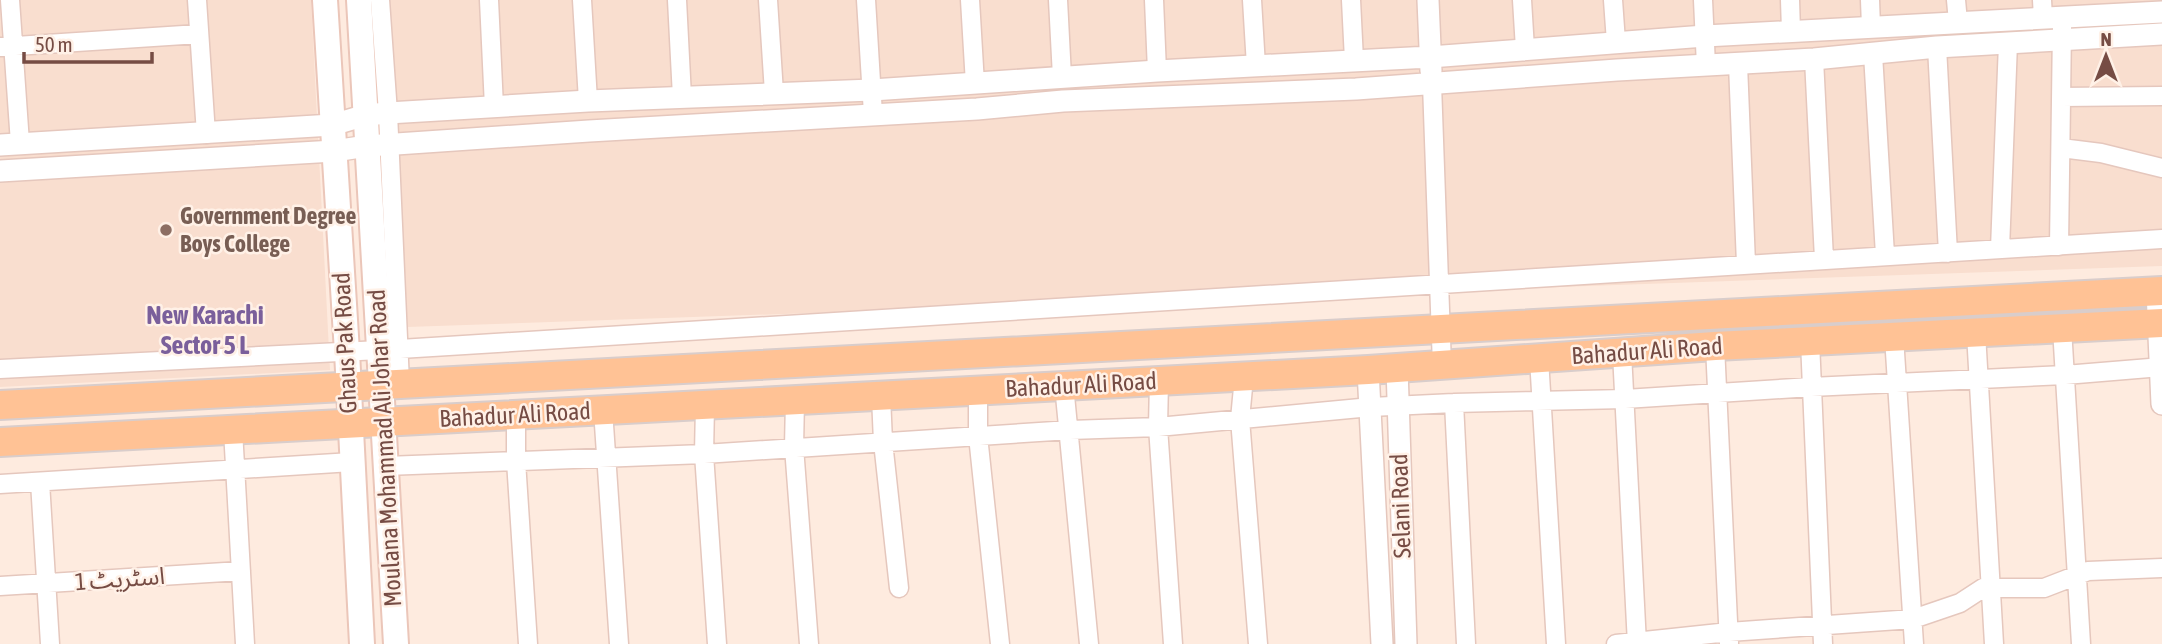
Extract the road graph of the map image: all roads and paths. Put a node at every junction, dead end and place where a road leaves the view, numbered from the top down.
1 (10, 0) edge
2 (197, 0) edge
3 (325, 0) edge
4 (359, 0) edge
5 (380, 0) edge
6 (489, 0) edge
7 (582, 0) edge
8 (677, 0) edge
9 (768, 0) edge
10 (866, 0) edge
11 (970, 0) edge
12 (1058, 0) edge
13 (1154, 0) edge
14 (1252, 0) edge
15 (1351, 0) edge
16 (1428, 0) edge
17 (1522, 0) edge
18 (1613, 0) edge
19 (1703, 0) edge
20 (1790, 0) edge
21 (1870, 0) edge
22 (1956, 0) edge
23 (2133, 7) edge
24 (2049, 12) edge
25 (2162, 12) edge
26 (1958, 22) junction
27 (1871, 27) junction
28 (1791, 31) junction
29 (199, 34) junction
30 (2162, 34) edge
31 (1705, 36) junction
32 (2062, 40) junction
33 (1615, 43) junction
34 (2008, 43) junction
35 (6, 46) edge
36 (1937, 47) junction
37 (1525, 49) junction
38 (1873, 54) junction
39 (1430, 57) junction
40 (1814, 59) junction
41 (1354, 60) junction
42 (1738, 64) junction
43 (1256, 66) junction
44 (1706, 66) junction
45 (1157, 71) junction
46 (1062, 77) junction
47 (975, 84) junction
48 (1432, 84) junction
49 (872, 90) junction
50 (774, 93) junction
51 (2162, 96) edge
52 (682, 97) junction
53 (2062, 97) junction
54 (588, 101) junction
55 (494, 107) junction
56 (377, 114) junction
57 (873, 114) junction
58 (332, 125) junction
59 (206, 134) junction
60 (57, 141) junction
61 (10, 144) edge
62 (378, 145) junction
63 (2061, 148) junction
64 (334, 150) junction
65 (59, 167) junction
66 (2162, 169) edge
67 (0, 171) edge
68 (2162, 239) edge
69 (2059, 246) junction
70 (2000, 249) junction
71 (1948, 253) junction
72 (1885, 255) junction
73 (1824, 259) junction
74 (1746, 264) junction
75 (1439, 284) junction
76 (2159, 291) edge
77 (2160, 323) edge
78 (2062, 328) junction
79 (1441, 329) junction
80 (1976, 333) junction
81 (1894, 337) junction
82 (1810, 341) junction
83 (1714, 346) junction
84 (389, 349) junction
85 (347, 352) junction
86 (1622, 353) junction
87 (1539, 358) junction
88 (1442, 366) junction
89 (2161, 367) edge
90 (1397, 368) junction
91 (0, 369) edge
92 (1368, 370) junction
93 (2065, 375) junction
94 (1244, 377) junction
95 (1979, 379) junction
96 (1159, 381) junction
97 (1896, 383) junction
98 (391, 384) junction
99 (1064, 385) junction
100 (348, 387) junction
101 (1811, 387) junction
102 (978, 390) junction
103 (1718, 393) junction
104 (881, 396) junction
105 (1625, 399) junction
106 (795, 400) junction
107 (1541, 402) junction
108 (1454, 403) junction
109 (2162, 404) edge
110 (0, 405) edge
111 (705, 405) junction
112 (1397, 407) junction
113 (1371, 408) junction
114 (603, 410) junction
115 (516, 415) junction
116 (1240, 419) junction
117 (383, 421) junction
118 (349, 423) junction
119 (1158, 427) junction
120 (233, 430) junction
121 (1070, 430) junction
122 (978, 436) junction
123 (0, 442) edge
124 (883, 442) junction
125 (794, 447) junction
126 (704, 454) junction
127 (606, 457) junction
128 (516, 461) junction
129 (352, 462) junction
130 (386, 466) junction
131 (235, 470) junction
132 (40, 482) junction
133 (0, 484) edge
134 (2162, 568) edge
135 (241, 571) junction
136 (2076, 574) junction
137 (46, 583) junction
138 (0, 586) edge
139 (899, 588) dead end
140 (1990, 588) junction
141 (1913, 618) junction
142 (1822, 635) edge
143 (1729, 638) edge
144 (1637, 643) edge
145 (50, 644) edge
146 (244, 644) edge
147 (362, 644) edge
148 (396, 644) edge
149 (528, 644) edge
150 (619, 644) edge
151 (717, 644) edge
152 (809, 644) edge
153 (1000, 644) edge
154 (1089, 644) edge
155 (1173, 644) edge
156 (1258, 644) edge
157 (1382, 644) edge
158 (1406, 644) edge
159 (1466, 644) edge
160 (1556, 644) edge
161 (1616, 644) edge
162 (1914, 644) edge
163 (1994, 644) edge
164 (2081, 644) edge

1 - 35 street
2 - 29 street
3 - 58 main road, Ghaus Pak Road
4 - 56 main road, Moulana Mohammad Ali Johar Road
5 - 56 street
6 - 55 street
7 - 54 street
8 - 52 street
9 - 50 street
10 - 49 street
11 - 47 street
12 - 46 street
13 - 45 street
14 - 43 street
15 - 41 street
16 - 39 street
17 - 37 street
18 - 33 street
19 - 31 street
20 - 28 street
21 - 27 street
22 - 26 street
23 - 24 street
23 - 25 street
24 - 26 street
24 - 32 street
26 - 27 street
27 - 28 street
28 - 31 street
29 - 35 street
29 - 59 street
30 - 32 street
31 - 33 street
31 - 44 street
32 - 34 street
32 - 53 street
33 - 37 street
34 - 36 street
34 - 70 street
35 - 61 street
36 - 38 street
36 - 71 street
37 - 39 street
38 - 40 street
38 - 72 street
39 - 41 street
39 - 48 street
40 - 42 street
40 - 73 street
41 - 43 street
42 - 44 street
42 - 74 street
43 - 45 street
44 - 48 street
45 - 46 street
46 - 47 street
47 - 49 street
48 - 57 street
48 - 75 street
49 - 50 street
49 - 57 street
50 - 52 street
51 - 53 street
52 - 54 street
53 - 63 street
54 - 55 street
55 - 56 street
56 - 58 street
56 - 62 main road, Moulana Mohammad Ali Johar Road
57 - 62 street
58 - 59 street
58 - 64 main road, Ghaus Pak Road
59 - 60 street
60 - 61 street
60 - 65 street
62 - 64 street
62 - 84 main road, Moulana Mohammad Ali Johar Road
63 - 66 street
63 - 69 street
64 - 65 street
64 - 85 main road, Ghaus Pak Road
65 - 67 street
68 - 69 street
69 - 70 street
70 - 71 street
71 - 72 street
72 - 73 street
73 - 74 street
74 - 75 street
75 - 79 street
75 - 84 street
76 - 77 street
76 - 79 main road, Bahadur Ali Road
77 - 78 main road, Bahadur Ali Road
77 - 89 street
78 - 80 main road, Bahadur Ali Road
78 - 93 street
79 - 88 street
79 - 98 main road, Bahadur Ali Road
80 - 81 main road, Bahadur Ali Road
80 - 95 street
81 - 82 main road, Bahadur Ali Road
81 - 97 street
82 - 83 main road, Bahadur Ali Road
82 - 101 street
83 - 86 main road, Bahadur Ali Road
83 - 103 street
84 - 85 street
84 - 98 main road, Moulana Mohammad Ali Johar Road
85 - 91 street
85 - 100 main road, Ghaus Pak Road
86 - 87 main road, Bahadur Ali Road
86 - 105 street
87 - 88 main road, Bahadur Ali Road
87 - 107 street
88 - 90 main road, Bahadur Ali Road
89 - 93 street
89 - 109 street
90 - 92 main road, Bahadur Ali Road
90 - 112 street, Selani Road
92 - 94 main road, Bahadur Ali Road
92 - 113 street, Selani Road
93 - 95 street
93 - 136 street
94 - 96 main road, Bahadur Ali Road
94 - 116 street
95 - 97 street
95 - 140 street
96 - 99 main road, Bahadur Ali Road
96 - 119 street
97 - 101 street
97 - 141 street
98 - 100 main road, Bahadur Ali Road
98 - 117 main road, Moulana Mohammad Ali Johar Road
99 - 102 main road, Bahadur Ali Road
99 - 121 street
100 - 110 main road, Bahadur Ali Road
100 - 118 main road, Ghaus Pak Road
101 - 103 street
101 - 142 street
102 - 104 main road, Bahadur Ali Road
102 - 122 street
103 - 105 street
103 - 143 street
104 - 106 main road, Bahadur Ali Road
104 - 124 street
105 - 107 street
105 - 144 street
106 - 111 main road, Bahadur Ali Road
106 - 125 street
107 - 108 street
107 - 160 street
108 - 112 street
108 - 159 street
111 - 114 main road, Bahadur Ali Road
111 - 126 street
112 - 113 street
112 - 158 street, Selani Road
113 - 116 street
113 - 157 street, Selani Road
114 - 115 main road, Bahadur Ali Road
114 - 127 street
115 - 117 main road, Bahadur Ali Road
115 - 128 street
116 - 119 street
116 - 156 street
117 - 118 main road, Bahadur Ali Road
117 - 130 main road, Moulana Mohammad Ali Johar Road
118 - 120 main road, Bahadur Ali Road
118 - 129 main road, Ghaus Pak Road
119 - 121 street
119 - 155 street
120 - 123 main road, Bahadur Ali Road
120 - 131 street
121 - 122 street
121 - 154 street
122 - 124 street
122 - 153 street
124 - 125 street
124 - 139 street
125 - 126 street
125 - 152 street
126 - 127 street
126 - 151 street
127 - 128 street
127 - 150 street
128 - 130 street
128 - 149 street
129 - 131 street
129 - 147 main road, Ghaus Pak Road
130 - 148 main road, Moulana Mohammad Ali Johar Road
131 - 132 street
131 - 135 street
132 - 133 street
132 - 137 street
134 - 136 street
135 - 137 street, اسٹریٹ 1
135 - 146 street
136 - 140 street
136 - 164 street
137 - 138 street, اسٹریٹ 1
137 - 145 street
140 - 141 street
140 - 163 street
141 - 142 street
141 - 162 street
142 - 143 street
143 - 144 street
144 - 161 street

